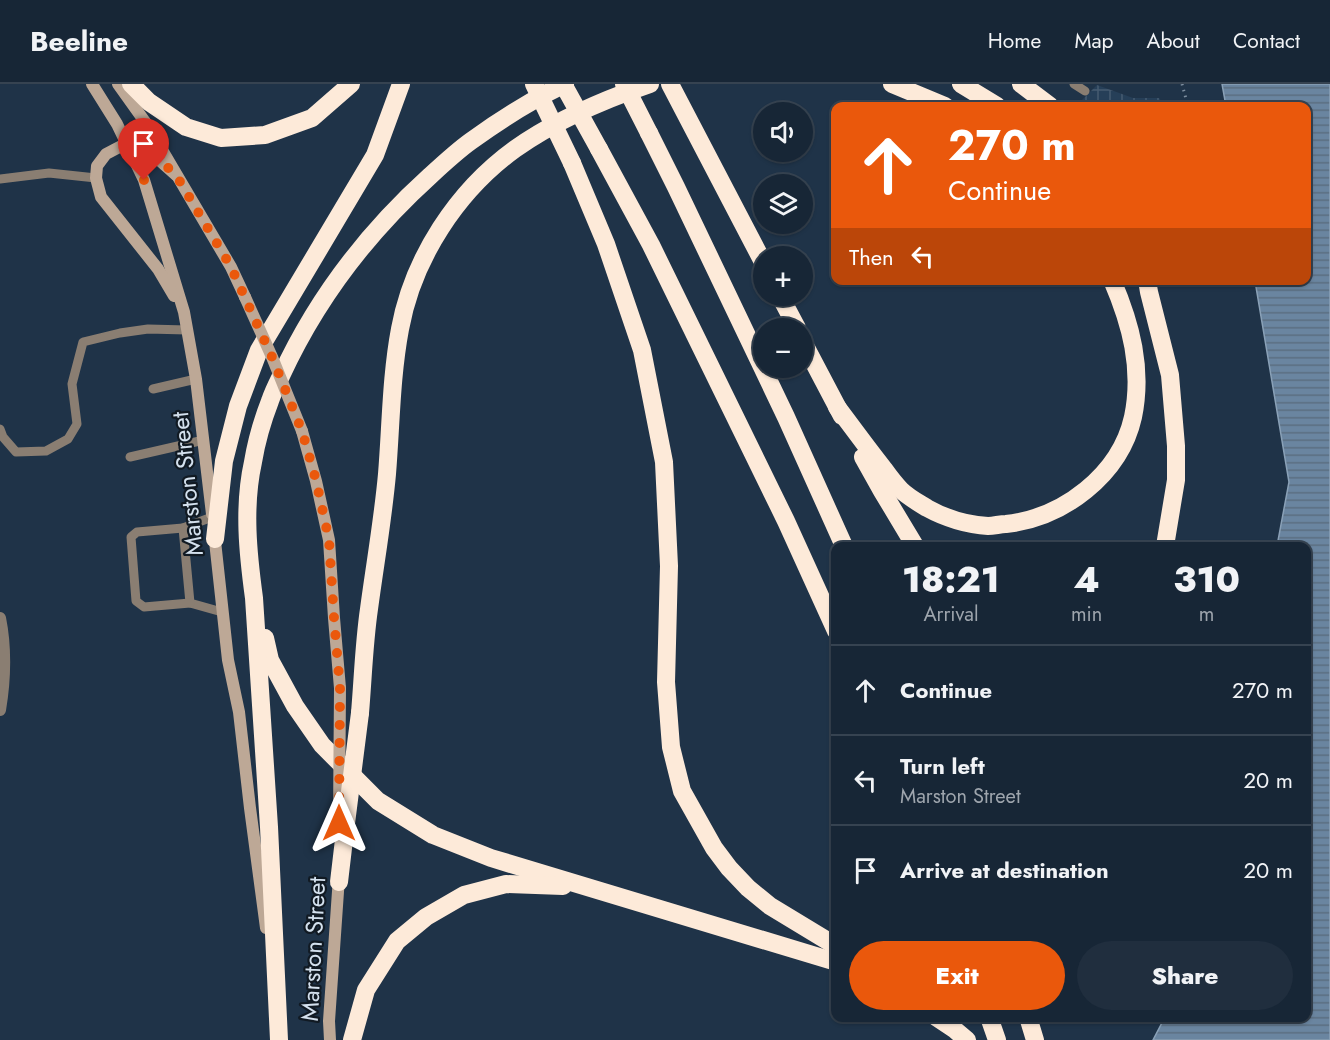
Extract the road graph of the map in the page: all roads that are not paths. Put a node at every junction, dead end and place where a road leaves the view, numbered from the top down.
1 (92, 84) edge
2 (118, 84) edge
3 (131, 84) edge
4 (351, 84) edge
5 (401, 84) edge
6 (534, 84) edge
7 (564, 84) edge
8 (624, 84) edge
9 (650, 84) edge
10 (670, 84) edge
11 (892, 84) edge
12 (961, 84) edge
13 (1021, 84) edge
14 (1074, 84) edge
15 (1085, 91) dead end
16 (935, 102) edge
17 (990, 102) edge
18 (1045, 102) edge
19 (127, 143) junction
20 (176, 175) junction
21 (96, 178) junction
22 (0, 179) edge
23 (755, 246) edge
24 (1114, 285) edge
25 (1146, 285) edge
26 (184, 312) junction
27 (187, 330) junction
28 (813, 361) edge
29 (196, 379) junction
30 (153, 389) dead end
31 (837, 407) junction
32 (0, 429) edge
33 (204, 440) junction
34 (130, 457) dead end
35 (212, 517) junction
36 (183, 528) junction
37 (214, 539) junction
38 (842, 542) edge
39 (913, 542) edge
40 (1166, 542) edge
41 (254, 598) junction
42 (190, 603) junction
43 (222, 612) junction
44 (0, 618) edge
45 (831, 621) edge
46 (0, 710) edge
47 (342, 827) junction
48 (339, 882) joint
49 (590, 887) junction
50 (831, 943) edge
51 (831, 960) edge
52 (944, 1022) edge
53 (1030, 1022) edge
54 (1040, 1022) edge
55 (279, 1040) edge
56 (330, 1040) edge
57 (352, 1040) edge
58 (967, 1040) edge
59 (1035, 1040) edge
60 (1043, 1040) edge

1 - 19 main road, Marston Street
2 - 20 main road
3 - 4 highway
5 - 37 highway
6 - 50 highway, bridge
7 - 41 highway
7 - 45 highway, bridge
8 - 38 highway, bridge
9 - 47 highway, bridge
10 - 23 highway
11 - 16 highway
12 - 17 highway
13 - 18 highway
14 - 15 lane
19 - 20 main road
19 - 21 main road
19 - 26 main road, Marston Street
20 - 47 main road, bridge
21 - 22 lane
21 - 26 main road
24 - 31 highway
25 - 40 highway
26 - 27 main road, Marston Street
27 - 29 main road, Marston Street
27 - 32 lane
28 - 31 highway
29 - 30 lane
29 - 33 main road, Marston Street
31 - 39 highway
33 - 34 lane
33 - 35 main road, Marston Street
35 - 36 lane
35 - 37 main road, Marston Street
36 - 42 lane
36 - 42 lane
37 - 43 main road, Marston Street
41 - 49 highway
41 - 55 highway
42 - 43 lane
43 - 55 main road, Marston Street
44 - 46 street
47 - 48 highway
48 - 56 main road, Marston Street
49 - 51 highway
49 - 57 highway
52 - 58 highway
53 - 59 highway
54 - 60 highway

